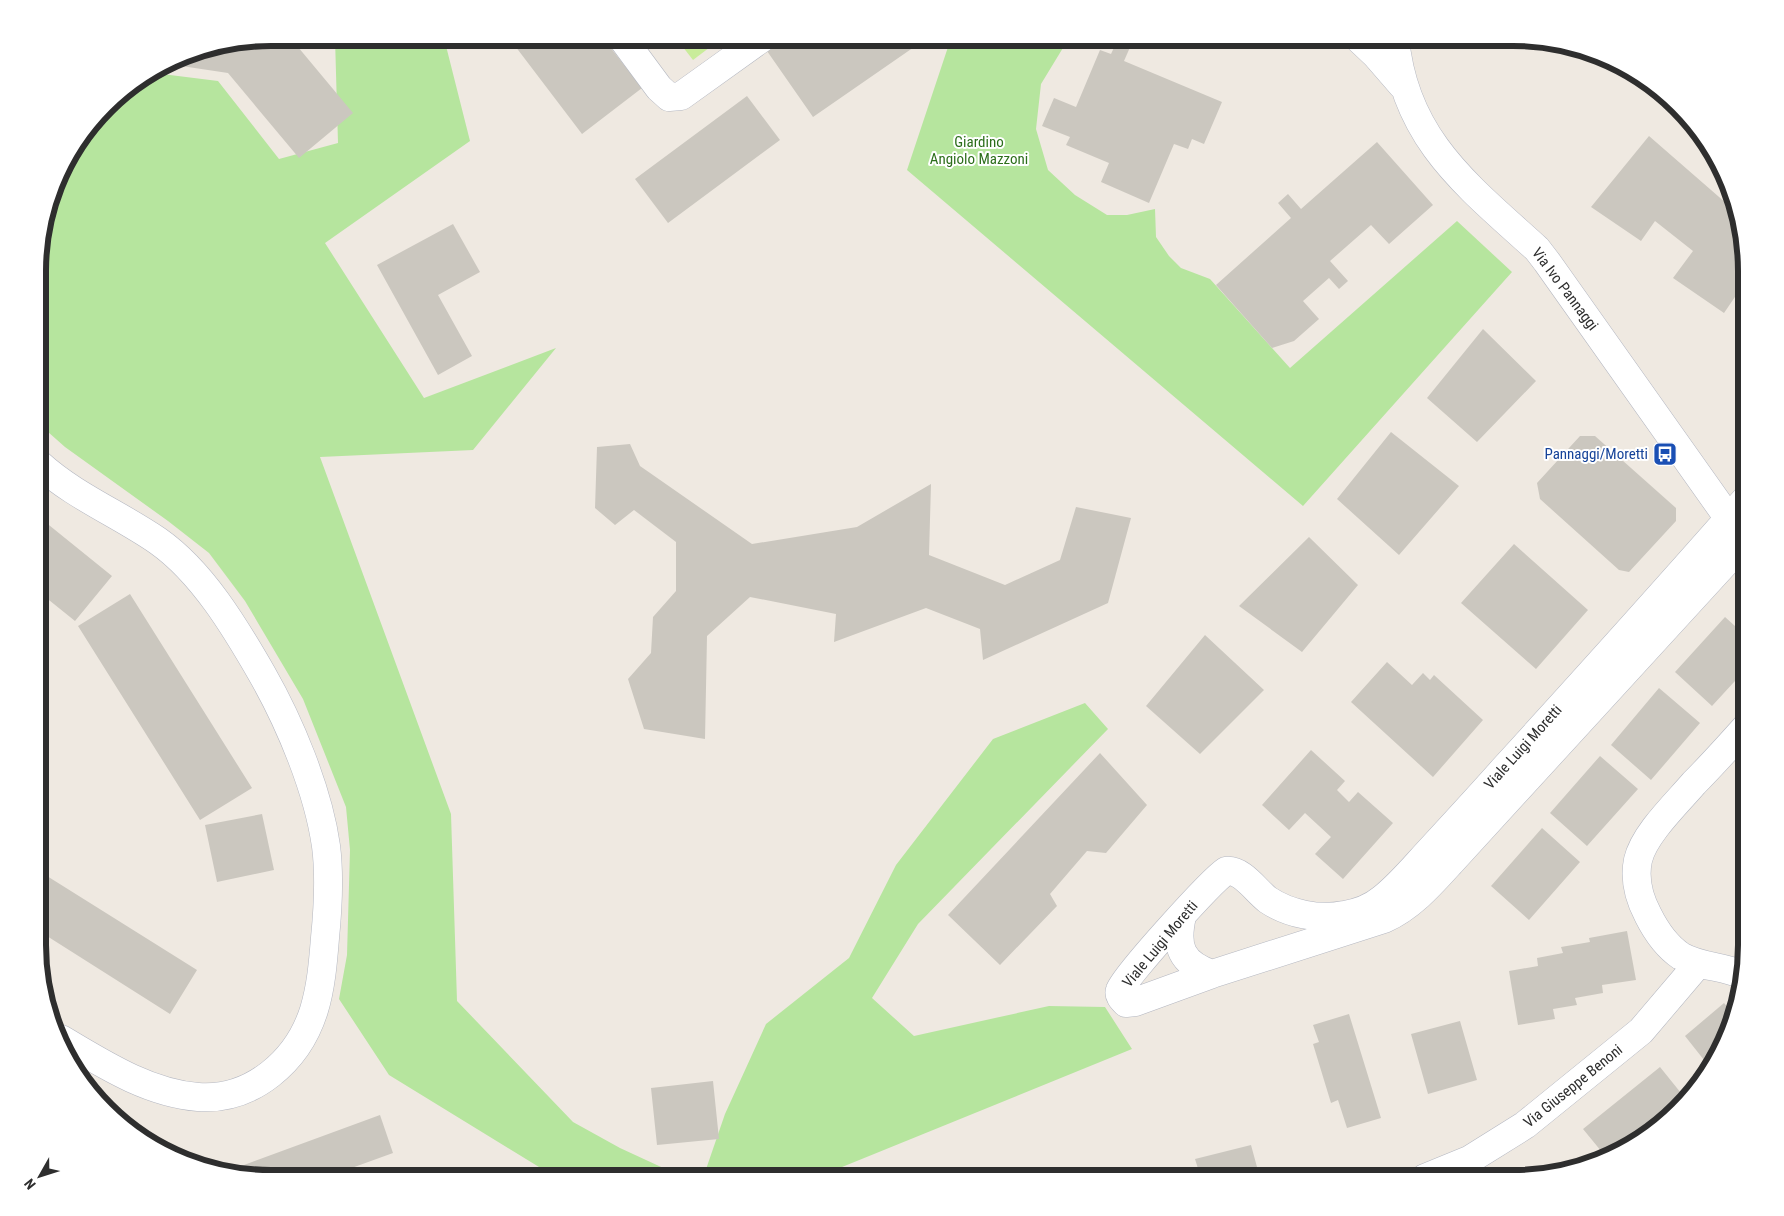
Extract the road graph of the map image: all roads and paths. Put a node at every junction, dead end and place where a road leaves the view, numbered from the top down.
1 (628, 46) edge
2 (751, 46) edge
3 (1367, 46) edge
4 (1396, 46) edge
5 (1405, 88) junction
6 (46, 469) edge
7 (1737, 509) edge
8 (1738, 551) edge
9 (1738, 736) edge
10 (1270, 901) junction
11 (1182, 916) junction
12 (1284, 951) junction
13 (1698, 964) junction
14 (1736, 973) edge
15 (1212, 974) junction
16 (68, 1042) edge
17 (1445, 1170) edge

1 - 2 street
3 - 5 street
4 - 5 street, Via Ivo Pannaggi
5 - 7 street, Via Ivo Pannaggi
6 - 16 street
7 - 10 street, Viale Luigi Moretti
8 - 12 street, Viale Luigi Moretti
9 - 13 street
10 - 11 street, Viale Luigi Moretti
10 - 12 street
11 - 15 street
11 - 15 street, Viale Luigi Moretti
12 - 15 street, Viale Luigi Moretti
13 - 14 street
13 - 17 street, Via Giuseppe Benoni

